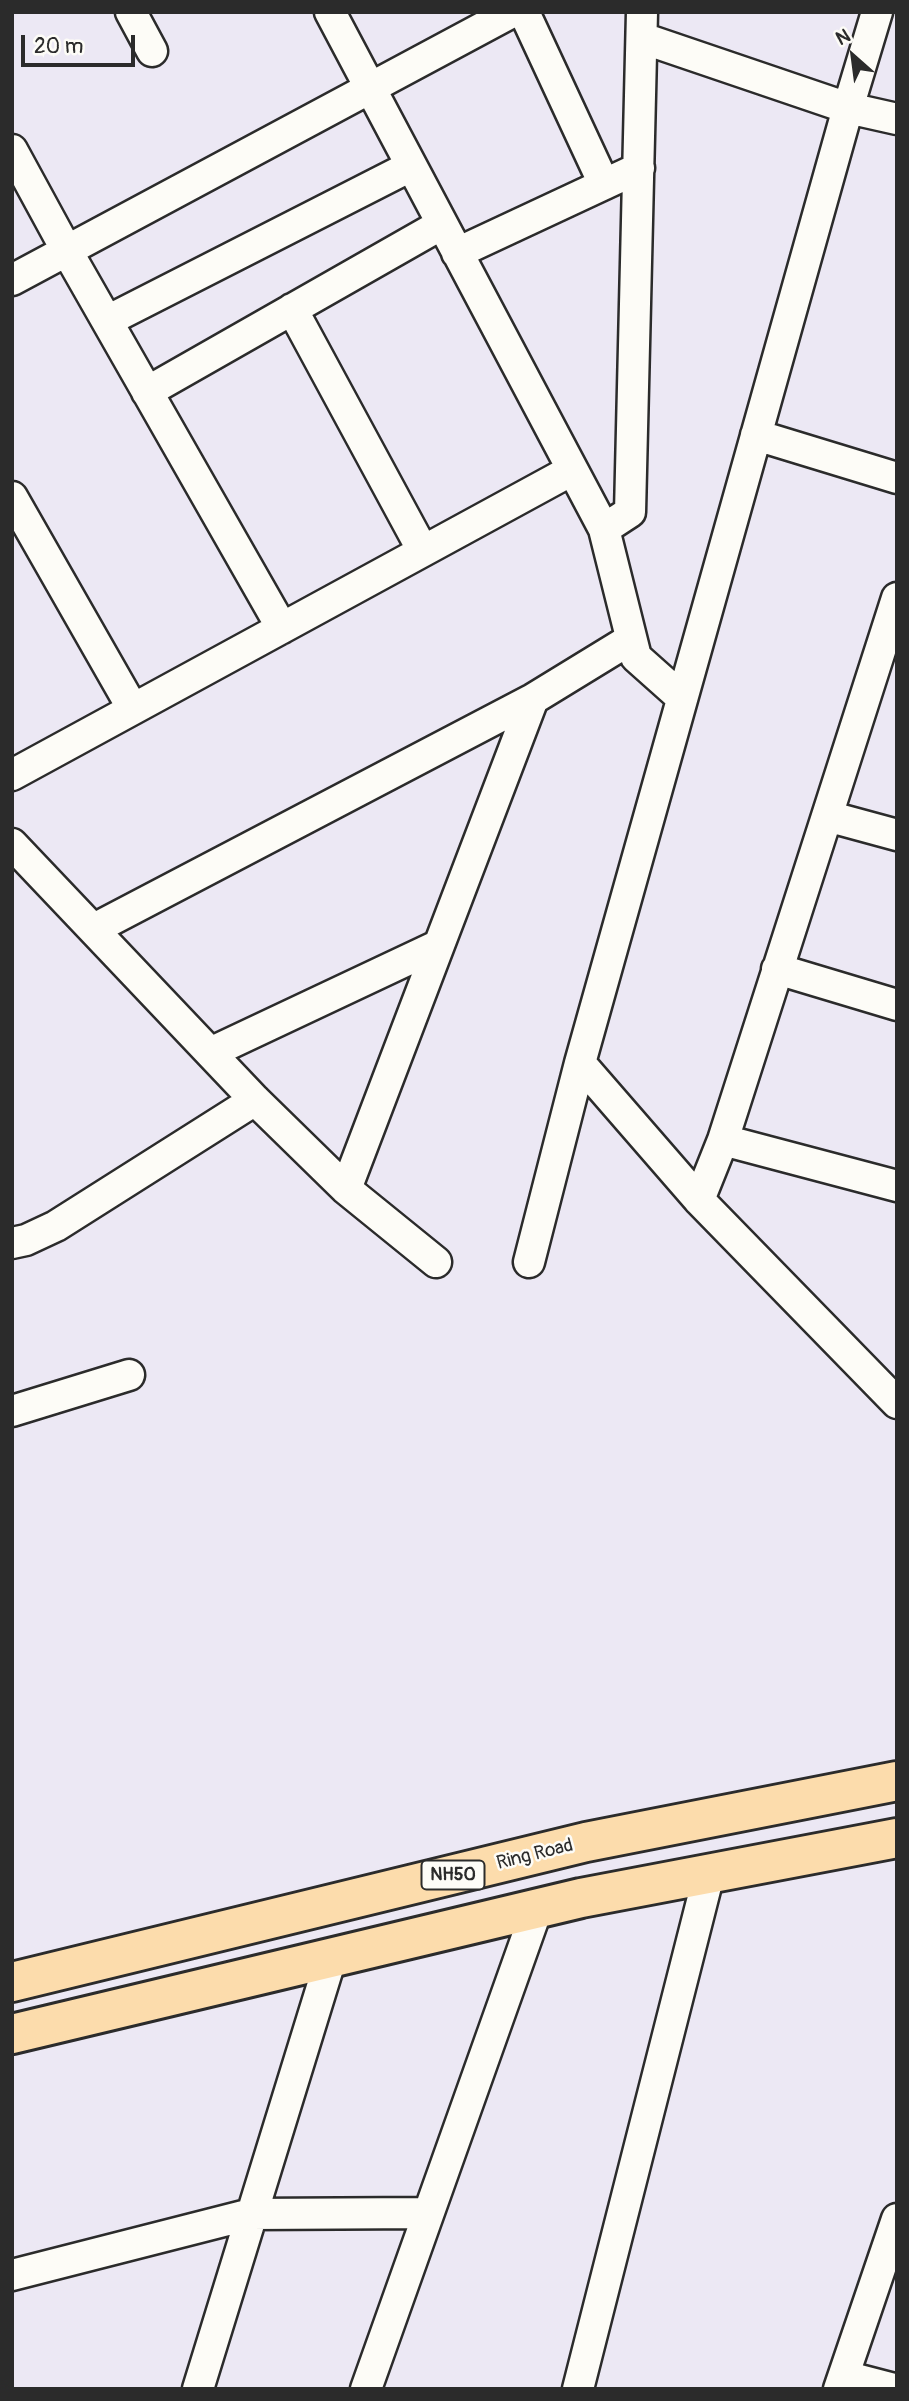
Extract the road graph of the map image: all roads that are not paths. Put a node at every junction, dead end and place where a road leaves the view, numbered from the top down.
1 (131, 12) edge
2 (330, 12) edge
3 (512, 12) edge
4 (524, 12) edge
5 (877, 12) edge
6 (642, 25) edge
7 (152, 51) dead end
8 (370, 87) junction
9 (848, 108) junction
10 (897, 118) edge
11 (12, 150) edge
12 (411, 166) junction
13 (639, 168) junction
14 (604, 184) junction
15 (442, 224) junction
16 (67, 251) junction
17 (457, 253) junction
18 (12, 280) edge
19 (292, 309) junction
20 (107, 321) junction
21 (147, 392) junction
22 (756, 435) junction
23 (572, 470) junction
24 (897, 478) edge
25 (12, 497) edge
26 (604, 529) junction
27 (424, 551) junction
28 (897, 598) edge
29 (282, 628) junction
30 (631, 639) junction
31 (886, 666) edge
32 (682, 698) junction
33 (533, 699) junction
34 (133, 709) junction
35 (12, 775) edge
36 (827, 816) junction
37 (897, 835) edge
38 (16, 853) edge
39 (94, 929) junction
40 (439, 945) junction
41 (777, 969) junction
42 (897, 1005) edge
43 (212, 1052) junction
44 (580, 1063) junction
45 (255, 1100) junction
46 (723, 1140) junction
47 (897, 1186) edge
48 (346, 1189) junction
49 (699, 1200) junction
50 (12, 1243) edge
51 (436, 1262) dead end
52 (529, 1262) dead end
53 (129, 1375) dead end
54 (897, 1403) edge
55 (12, 1411) edge
56 (897, 1781) edge
57 (897, 1838) edge
58 (709, 1874) junction
59 (537, 1909) junction
60 (331, 1958) junction
61 (12, 1982) edge
62 (12, 2034) edge
63 (428, 2213) junction
64 (251, 2214) junction
65 (897, 2219) edge
66 (12, 2275) edge
67 (841, 2383) edge
68 (198, 2389) edge
69 (366, 2389) edge
70 (578, 2389) edge
71 (894, 2389) edge

1 - 7 street
2 - 8 street
3 - 8 street
4 - 14 street
5 - 9 street
6 - 9 street
6 - 13 street
8 - 12 street
8 - 16 street
9 - 10 street
9 - 22 street
11 - 16 street
12 - 15 street
12 - 20 street
13 - 14 street
13 - 26 street
14 - 17 street
15 - 17 street
15 - 19 street
16 - 18 street
16 - 20 street
17 - 23 street
19 - 21 street
19 - 27 street
20 - 21 street
21 - 29 street
22 - 24 street
22 - 32 street
23 - 26 street
23 - 27 street
25 - 34 street
26 - 30 street
27 - 29 street
28 - 31 street
29 - 34 street
30 - 32 street
30 - 33 street
31 - 36 street
32 - 44 street
33 - 39 street
33 - 40 street
34 - 35 street
36 - 37 street
36 - 41 street
38 - 39 street
39 - 43 street
40 - 43 street
40 - 48 street
41 - 42 street
41 - 46 street
43 - 45 street
44 - 49 street
44 - 52 street
45 - 48 street
45 - 50 street
46 - 47 street
46 - 49 street
48 - 51 street
49 - 54 street
53 - 55 street
56 - 61 highway, Ring Road / NH50
57 - 58 highway
58 - 59 highway
58 - 70 street
59 - 60 highway
59 - 63 street
60 - 62 highway
60 - 64 street
63 - 64 street
63 - 69 street
64 - 66 street
64 - 68 street
65 - 67 street
67 - 71 street

